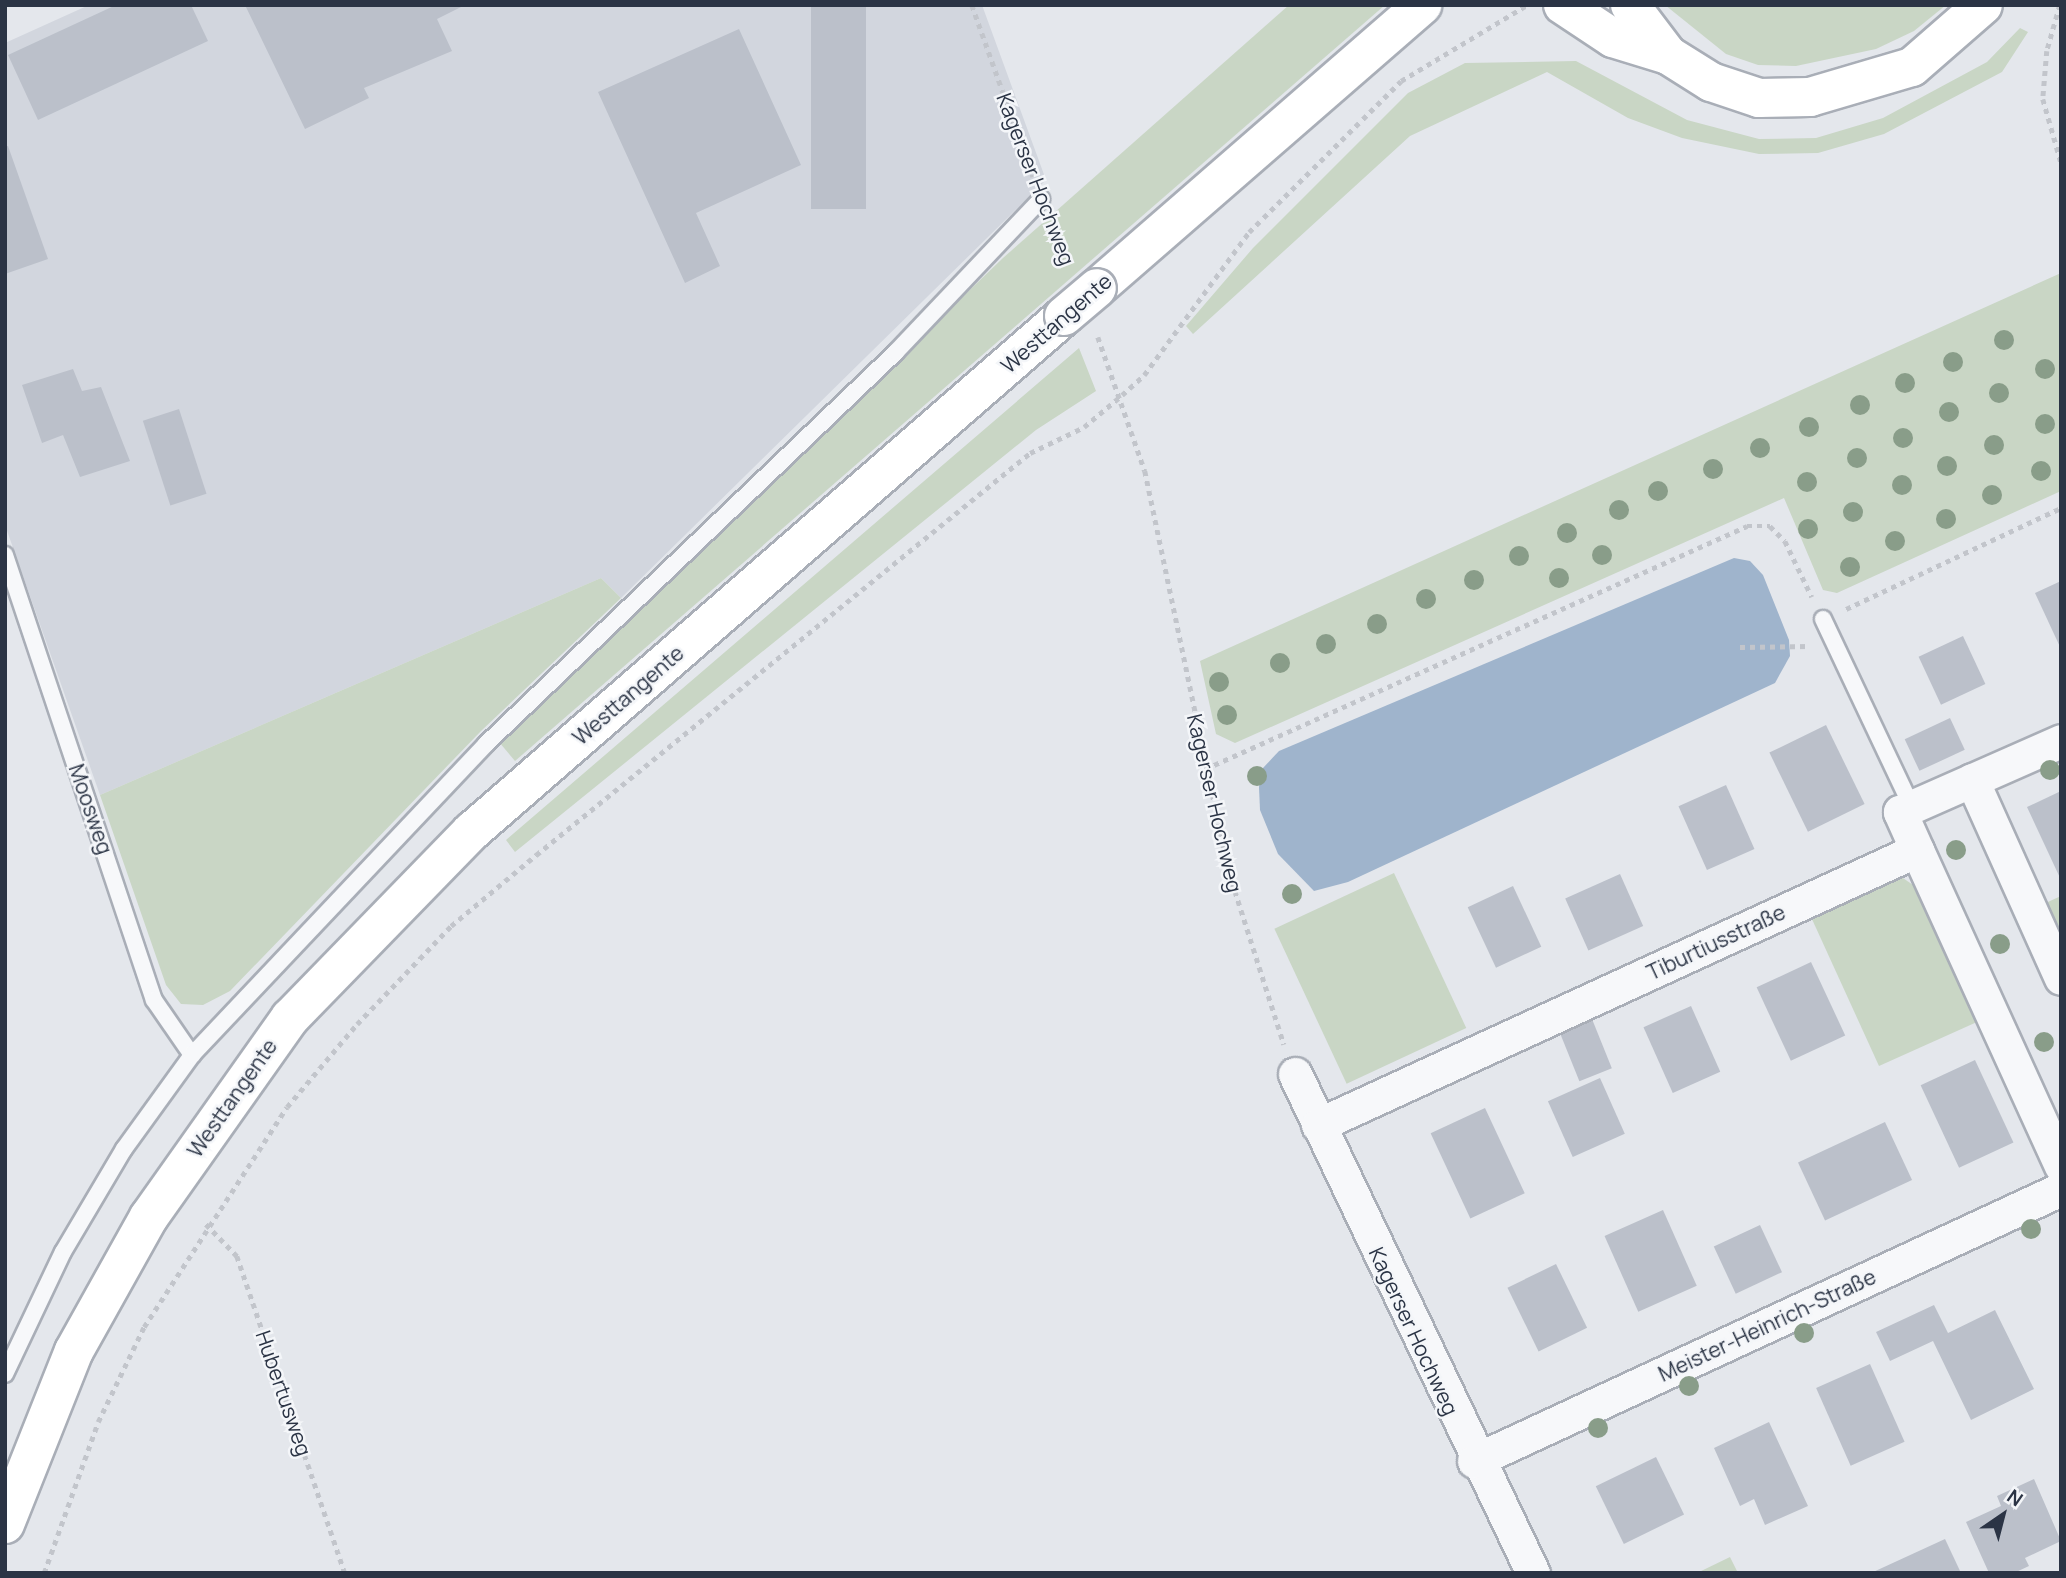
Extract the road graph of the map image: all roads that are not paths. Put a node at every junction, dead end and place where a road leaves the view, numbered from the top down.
1 (1422, 5) edge
2 (1563, 5) edge
3 (1630, 5) edge
4 (1983, 5) edge
5 (1668, 55) junction
6 (1041, 199) road end
7 (5, 555) edge
8 (1823, 620) road end
9 (2061, 741) edge
10 (1972, 780) junction
11 (1912, 807) junction
12 (1917, 850) junction
13 (2061, 978) edge
14 (192, 1055) junction
15 (1295, 1073) road end
16 (1318, 1125) junction
17 (2061, 1166) edge
18 (2061, 1189) edge
19 (5, 1374) edge
20 (1474, 1461) junction
21 (5, 1524) edge
22 (1533, 1573) edge

1 - 21 main road, Westtangente, bridge
2 - 5 main road
3 - 5 main road
4 - 5 main road
6 - 14 lane
7 - 14 lane, Moosweg
8 - 11 lane
9 - 10 street
10 - 11 street
10 - 13 street
11 - 12 street
12 - 16 street, Tiburtiusstraße
12 - 17 street
14 - 19 lane
15 - 16 street, Kagerser Hochweg
16 - 20 street, Kagerser Hochweg
18 - 20 street, Meister-Heinrich-Straße
20 - 22 street, Kagerser Hochweg

